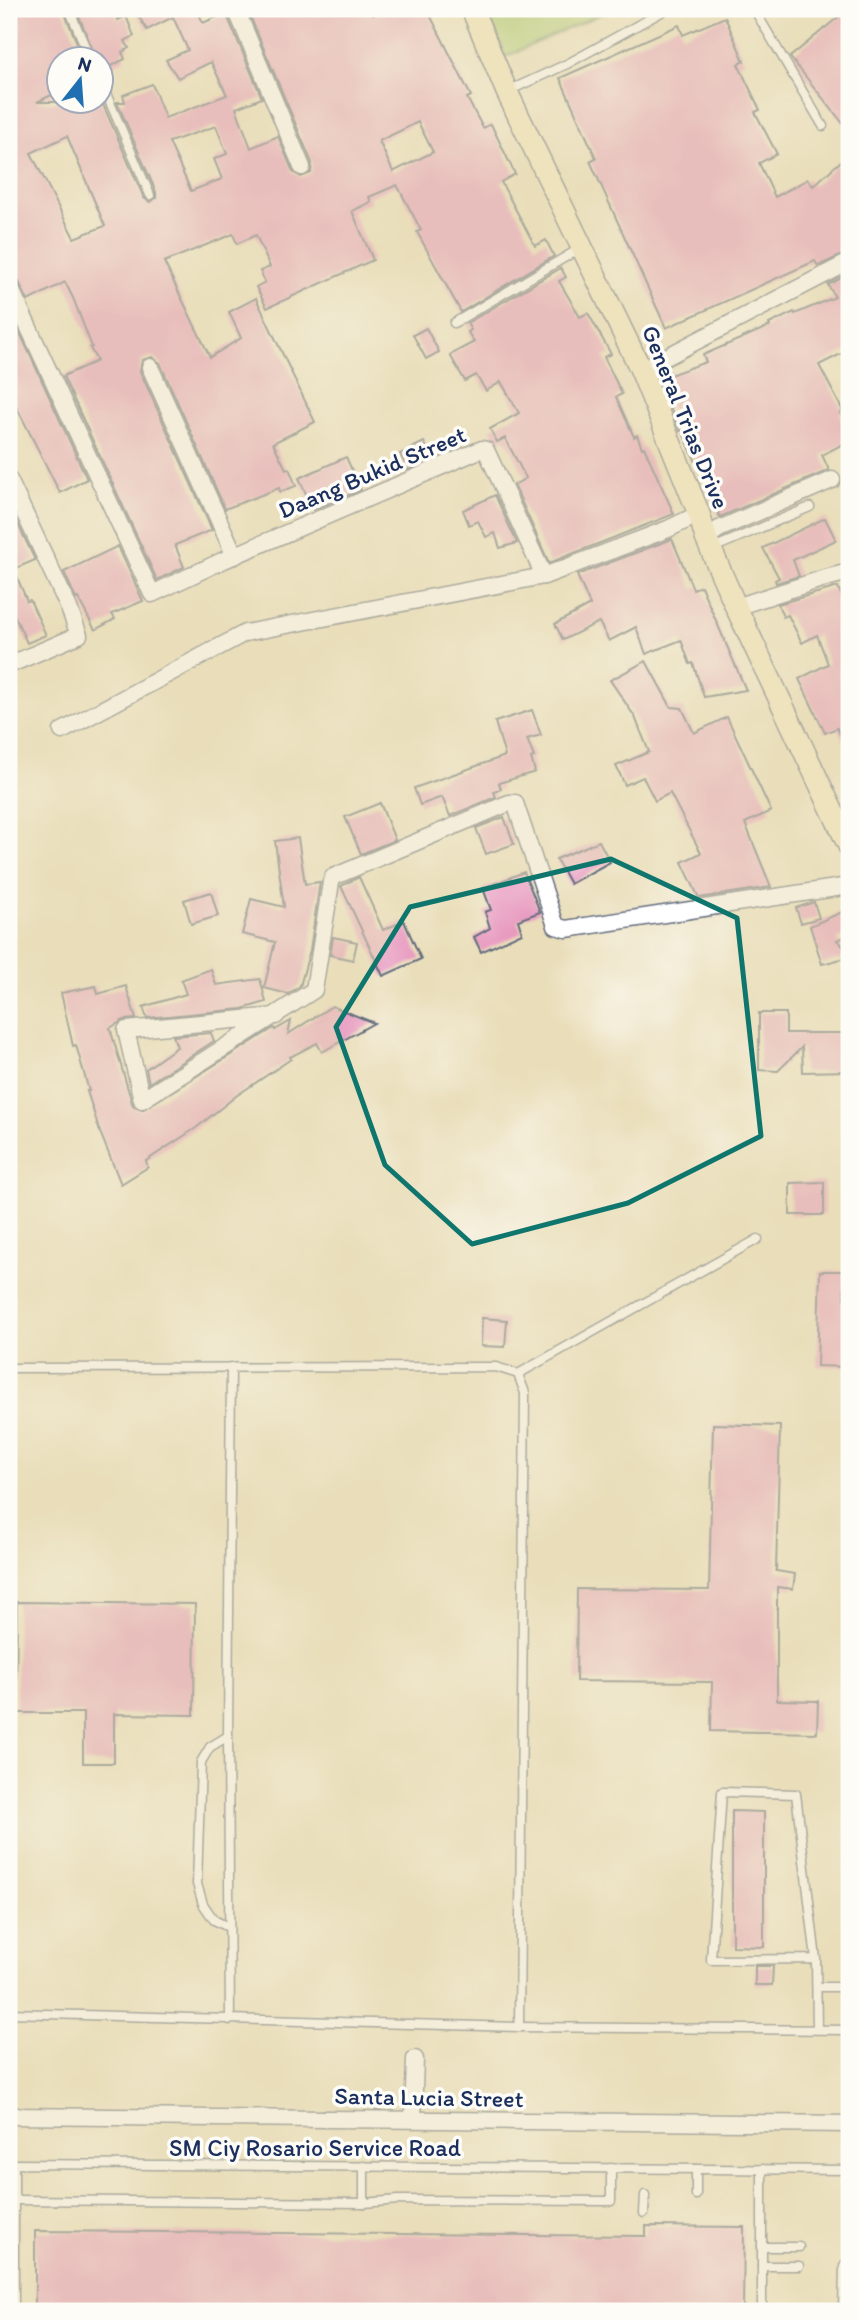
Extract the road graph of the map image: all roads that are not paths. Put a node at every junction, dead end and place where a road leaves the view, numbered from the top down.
1 (69, 9) edge
2 (236, 9) edge
3 (472, 9) edge
4 (667, 9) edge
5 (754, 9) edge
6 (85, 46) edge
7 (507, 92) junction
8 (116, 116) edge
9 (823, 126) dead end
10 (302, 167) dead end
11 (150, 195) dead end
12 (582, 247) junction
13 (849, 262) edge
14 (9, 285) edge
15 (454, 323) dead end
16 (150, 367) dead end
17 (641, 370) junction
18 (9, 480) edge
19 (832, 480) dead end
20 (810, 507) dead end
21 (699, 514) junction
22 (708, 544) junction
23 (235, 556) junction
24 (849, 572) edge
25 (544, 576) junction
26 (736, 607) junction
27 (9, 665) edge
28 (62, 731) dead end
29 (849, 846) edge
30 (849, 886) edge
31 (276, 1016) junction
32 (758, 1239) dead end
33 (9, 1367) edge
34 (231, 1367) junction
35 (518, 1374) junction
36 (228, 1737) junction
37 (228, 1927) junction
38 (816, 1959) junction
39 (817, 1987) junction
40 (849, 1987) edge
41 (9, 2013) edge
42 (230, 2020) junction
43 (519, 2028) junction
44 (817, 2029) junction
45 (849, 2030) edge
46 (415, 2059) dead end
47 (9, 2116) edge
48 (413, 2119) junction
49 (849, 2124) edge
50 (364, 2166) junction
51 (611, 2168) junction
52 (696, 2169) junction
53 (762, 2169) junction
54 (849, 2170) edge
55 (645, 2195) dead end
56 (696, 2195) dead end
57 (14, 2200) junction
58 (364, 2203) junction
59 (645, 2213) dead end
60 (11, 2236) edge
61 (762, 2247) junction
62 (799, 2248) dead end
63 (11, 2254) edge
64 (849, 2258) edge
65 (762, 2266) junction
66 (799, 2266) dead end
67 (13, 2311) edge
68 (762, 2311) edge
69 (844, 2311) edge

1 - 6 lane
2 - 10 street
3 - 7 main road, General Trias Drive
4 - 7 lane
5 - 9 lane
7 - 12 main road, General Trias Drive
8 - 11 lane
12 - 15 lane
12 - 17 main road, General Trias Drive
13 - 17 street
14 - 23 street, Daang Bukid Street
16 - 23 street
17 - 21 main road, General Trias Drive
18 - 27 street
19 - 22 street
20 - 22 lane
21 - 22 main road, General Trias Drive
21 - 25 street
22 - 26 main road, General Trias Drive
23 - 25 street, Daang Bukid Street
24 - 26 street
25 - 28 street
26 - 29 main road, General Trias Drive
30 - 31 street
31 - 31 street
32 - 35 lane
33 - 34 lane
34 - 35 lane
34 - 36 lane
35 - 43 lane
36 - 37 lane
36 - 37 lane
37 - 42 lane
38 - 38 lane
38 - 39 lane
39 - 40 lane
39 - 44 lane
41 - 42 lane
42 - 43 lane
43 - 44 lane
44 - 45 lane
46 - 48 street
47 - 48 street, Santa Lucia Street
48 - 49 street, Santa Lucia Street
50 - 51 lane, SM Ciy Rosario Service Road
50 - 57 lane, SM Ciy Rosario Service Road
50 - 58 lane
51 - 52 lane, SM Ciy Rosario Service Road
51 - 58 lane
52 - 53 lane, SM Ciy Rosario Service Road
52 - 56 lane
53 - 54 lane, SM Ciy Rosario Service Road
53 - 61 lane
55 - 59 lane
57 - 58 lane
57 - 60 lane, SM Ciy Rosario Service Road
60 - 63 lane, SM Ciy Rosario Service Road
61 - 62 lane
61 - 65 lane
63 - 67 lane, SM Ciy Rosario Service Road
64 - 69 lane
65 - 66 lane
65 - 68 lane

